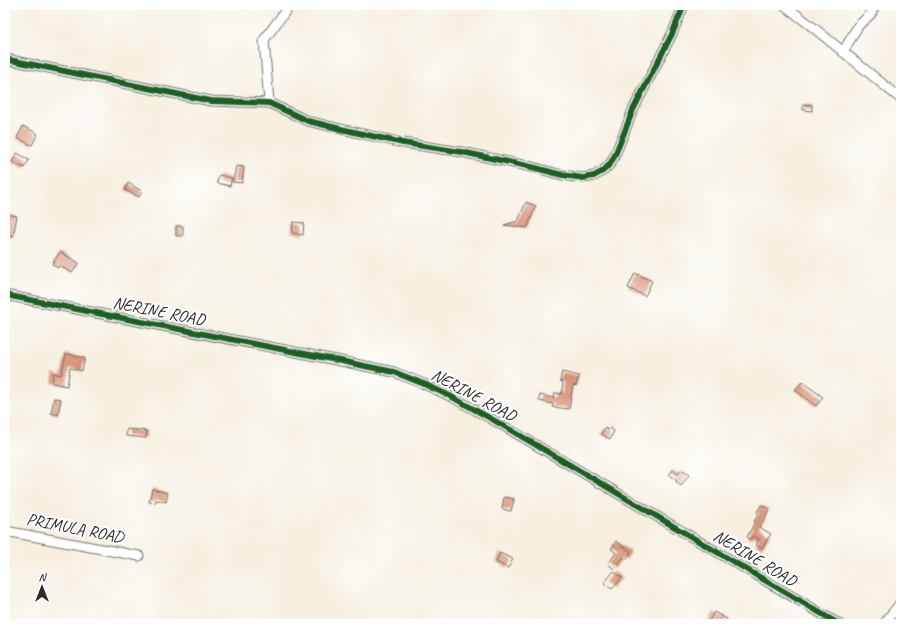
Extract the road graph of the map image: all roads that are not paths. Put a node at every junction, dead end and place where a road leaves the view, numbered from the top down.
1 (288, 5) edge
2 (684, 5) edge
3 (784, 5) edge
4 (876, 5) edge
5 (843, 52) junction
6 (5, 59) edge
7 (901, 99) edge
8 (269, 102) junction
9 (5, 295) edge
10 (5, 531) edge
11 (138, 556) dead end
12 (901, 602) edge
13 (839, 624) edge
14 (884, 624) edge

1 - 8 street
2 - 8 street
3 - 5 street
4 - 5 street
5 - 7 street
6 - 8 street
9 - 13 street, NERINE ROAD
10 - 11 street, PRIMULA ROAD
12 - 14 street

